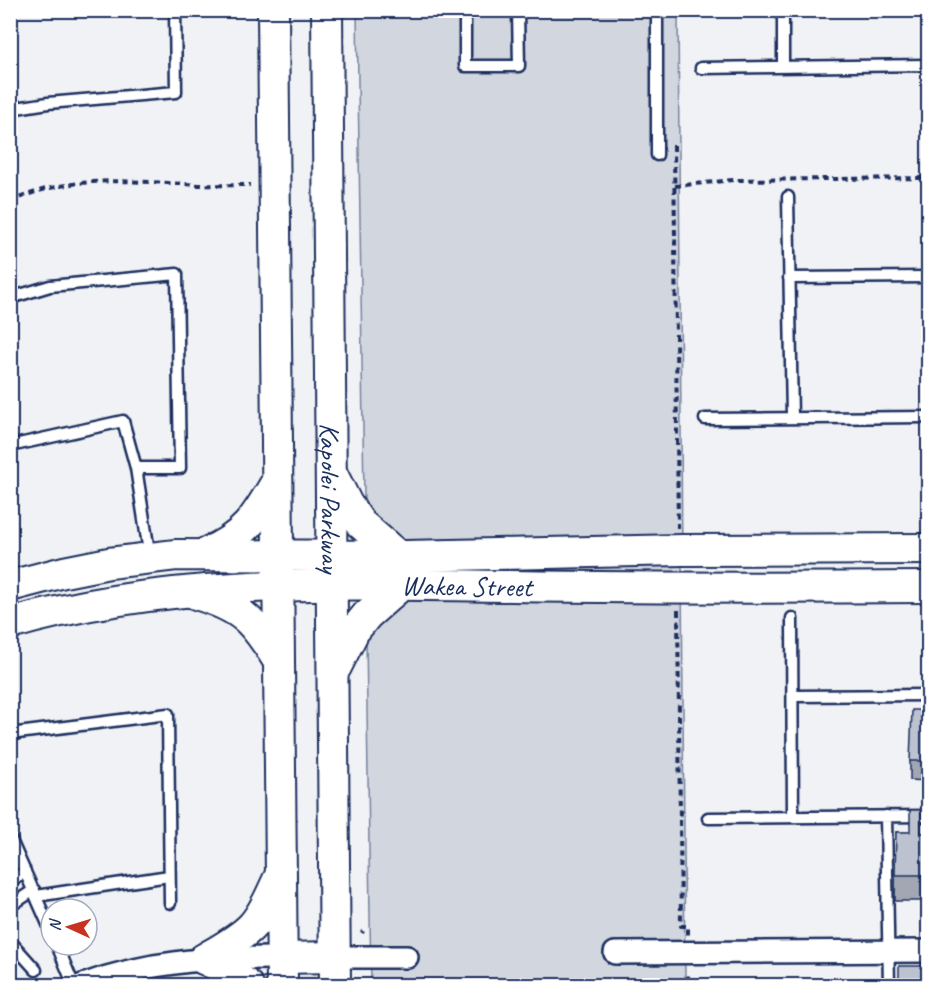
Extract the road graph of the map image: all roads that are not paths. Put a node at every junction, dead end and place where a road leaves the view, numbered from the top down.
1 (175, 10) edge
2 (273, 10) edge
3 (327, 10) edge
4 (465, 10) edge
5 (518, 10) edge
6 (657, 10) edge
7 (783, 10) edge
8 (928, 65) edge
9 (783, 67) junction
10 (701, 68) dead end
11 (10, 109) edge
12 (657, 155) dead end
13 (788, 197) dead end
14 (928, 277) edge
15 (789, 278) junction
16 (10, 298) edge
17 (792, 417) junction
18 (928, 417) edge
19 (705, 419) dead end
20 (10, 446) edge
21 (136, 468) junction
22 (332, 474) junction
23 (277, 481) junction
24 (928, 549) edge
25 (203, 554) junction
26 (278, 555) junction
27 (332, 556) junction
28 (150, 558) junction
29 (403, 571) junction
30 (10, 586) edge
31 (332, 586) junction
32 (278, 587) junction
33 (928, 587) edge
34 (190, 592) junction
35 (792, 618) dead end
36 (10, 624) edge
37 (279, 662) junction
38 (333, 673) junction
39 (928, 695) edge
40 (792, 696) junction
41 (10, 734) edge
42 (886, 816) junction
43 (928, 816) edge
44 (793, 817) junction
45 (708, 818) dead end
46 (10, 838) edge
47 (25, 871) junction
48 (281, 873) junction
49 (169, 876) junction
50 (10, 883) edge
51 (35, 893) junction
52 (39, 902) edge
53 (170, 903) dead end
54 (10, 906) edge
55 (10, 941) edge
56 (888, 951) junction
57 (928, 951) edge
58 (615, 953) dead end
59 (62, 957) edge
60 (406, 957) dead end
61 (204, 959) junction
62 (36, 970) dead end
63 (335, 971) edge
64 (282, 972) edge
65 (74, 986) edge
66 (80, 986) edge
67 (248, 986) edge
68 (889, 986) edge

1 - 11 lane
2 - 23 main road, Kapolei Parkway
3 - 22 main road, Kapolei Parkway
4 - 5 lane
6 - 12 lane
7 - 9 lane
8 - 9 lane
9 - 10 lane
13 - 15 lane
14 - 15 lane
15 - 17 lane
16 - 21 lane
17 - 18 lane
17 - 19 lane
20 - 21 lane
21 - 28 lane
22 - 27 main road, Kapolei Parkway
22 - 29 main road
23 - 25 main road
23 - 26 main road, Kapolei Parkway
24 - 29 main road, Wakea Street
25 - 26 main road, Wakea Street
25 - 28 main road, Wakea Street
26 - 27 main road, Wakea Street
26 - 32 main road, Kapolei Parkway
27 - 29 main road, Wakea Street
27 - 31 main road, Kapolei Parkway
28 - 30 main road, Wakea Street
29 - 31 main road, Wakea Street
29 - 33 main road, Wakea Street
29 - 38 main road
31 - 32 main road, Wakea Street
31 - 38 main road, Kapolei Parkway
32 - 34 main road, Wakea Street
32 - 37 main road, Kapolei Parkway
34 - 36 main road, Wakea Street
34 - 37 main road
35 - 40 lane
37 - 48 main road, Kapolei Parkway
38 - 63 main road, Kapolei Parkway
39 - 40 lane
40 - 44 lane
41 - 49 lane
42 - 43 lane
42 - 44 lane
42 - 56 lane
44 - 45 lane
46 - 47 lane
47 - 50 lane
47 - 51 lane
48 - 61 main road
48 - 64 main road, Kapolei Parkway
49 - 51 lane
49 - 53 lane
51 - 52 lane
51 - 54 lane
55 - 62 lane
56 - 57 street
56 - 58 street
56 - 68 lane
59 - 65 lane
60 - 63 street
61 - 64 street
61 - 66 street
61 - 67 main road
63 - 64 main road

